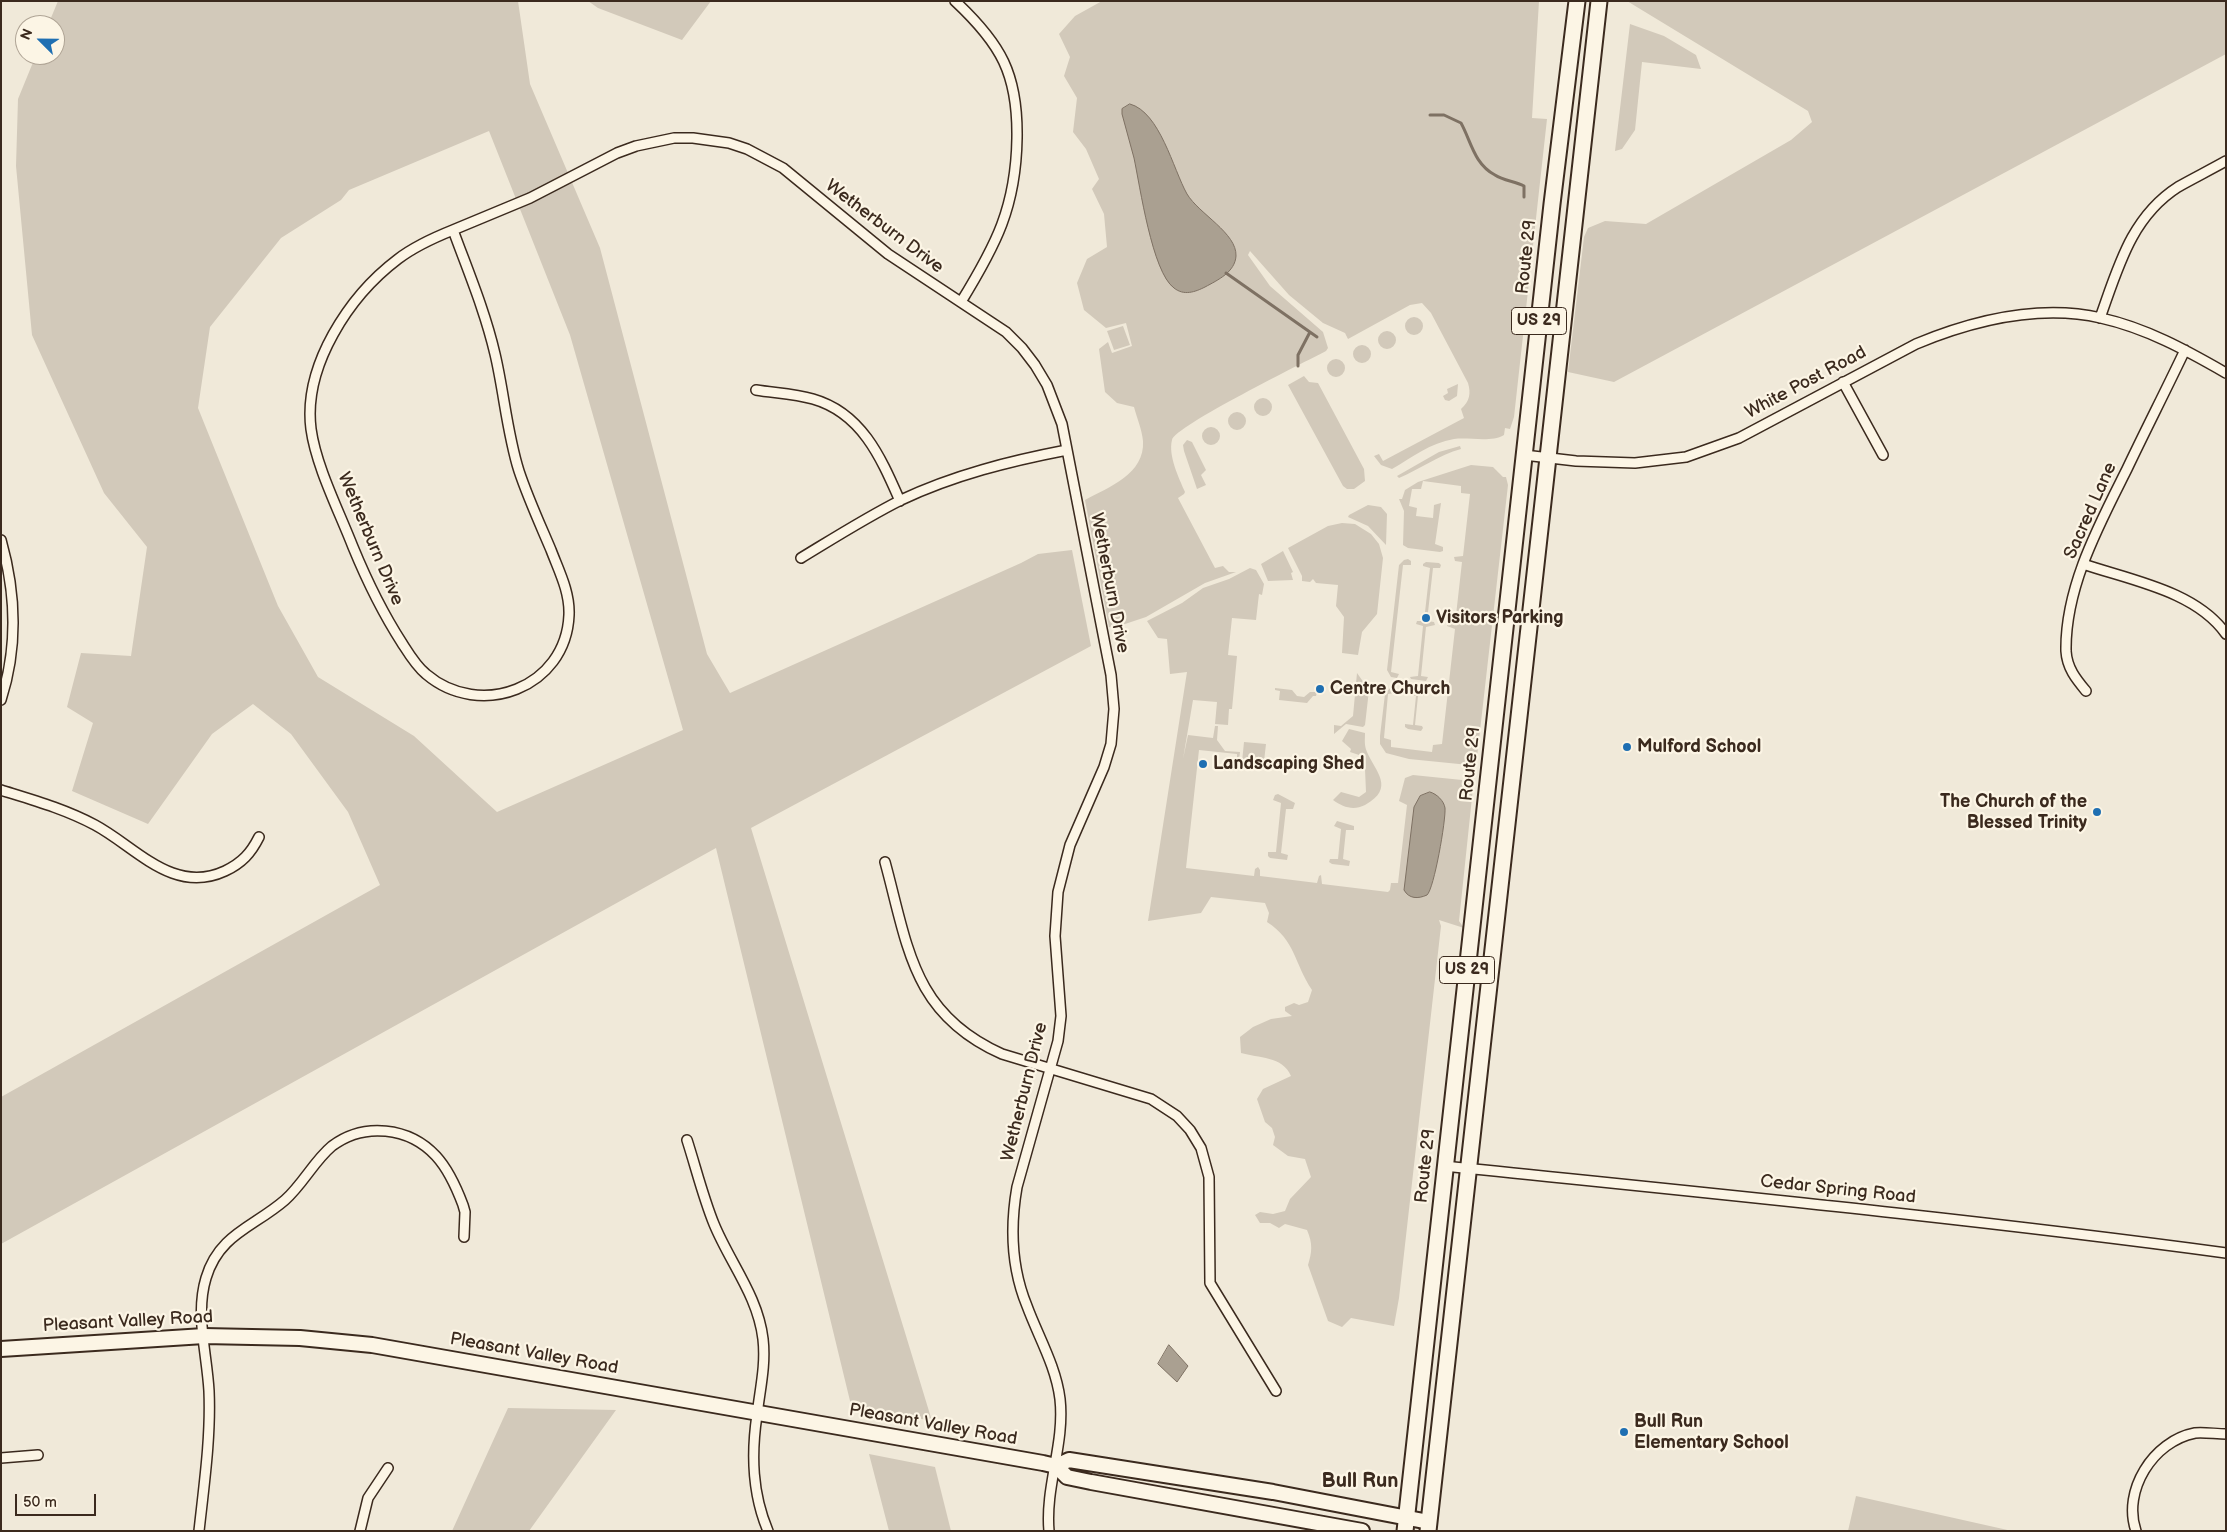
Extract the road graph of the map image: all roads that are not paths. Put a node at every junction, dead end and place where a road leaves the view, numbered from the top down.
1 (955, 1) edge
2 (1577, 1) edge
3 (1599, 1) edge
4 (2226, 161) edge
5 (453, 230) junction
6 (961, 302) junction
7 (2100, 318) junction
8 (2185, 350) junction
9 (2226, 373) edge
10 (1843, 382) junction
11 (756, 390) dead end
12 (1067, 450) junction
13 (1524, 455) junction
14 (1883, 455) dead end
15 (1548, 458) junction
16 (900, 501) junction
17 (1, 540) edge
18 (801, 558) dead end
19 (2083, 564) junction
20 (2226, 634) edge
21 (2086, 691) dead end
22 (1, 700) edge
23 (1, 790) edge
24 (259, 837) dead end
25 (886, 862) dead end
26 (1051, 1069) junction
27 (687, 1140) dead end
28 (1445, 1166) junction
29 (1468, 1168) junction
30 (464, 1237) dead end
31 (2226, 1252) edge
32 (204, 1336) junction
33 (1, 1349) edge
34 (1276, 1391) dead end
35 (757, 1413) junction
36 (2226, 1434) edge
37 (38, 1455) dead end
38 (1, 1458) edge
39 (1056, 1466) junction
40 (388, 1468) dead end
41 (1406, 1524) edge
42 (1429, 1527) edge
43 (199, 1531) edge
44 (360, 1531) edge
45 (768, 1531) edge
46 (1049, 1531) edge
47 (1362, 1531) edge
48 (2136, 1531) edge

1 - 6 street
2 - 13 main road, Route 29 / US 29
3 - 15 main road, US 29
4 - 7 street
5 - 5 street, Wetherburn Drive
5 - 6 street, Wetherburn Drive
6 - 12 street, Wetherburn Drive
7 - 8 street, White Post Road
7 - 10 street, White Post Road
8 - 9 street, White Post Road
8 - 19 street, Sacred Lane
10 - 14 street
10 - 15 street, White Post Road
11 - 16 street
12 - 16 street
12 - 26 street, Wetherburn Drive
13 - 15 street, White Post Road
13 - 28 main road, Route 29 / US 29
15 - 29 main road, US 29
16 - 18 street
17 - 22 street
19 - 20 street
19 - 21 street, Sacred Lane
23 - 24 street
25 - 26 street
26 - 34 street
26 - 39 street, Wetherburn Drive
27 - 35 street
28 - 29 street, Cedar Spring Road
28 - 41 main road, Route 29 / US 29
29 - 31 street, Cedar Spring Road
29 - 42 main road, US 29
30 - 32 street
32 - 33 main road, Pleasant Valley Road
32 - 35 main road, Pleasant Valley Road
32 - 43 street
35 - 39 main road, Pleasant Valley Road
35 - 45 street
36 - 48 street
37 - 38 street
39 - 41 main road, Pleasant Valley Road
39 - 46 street, Wetherburn Drive
39 - 47 main road, Pleasant Valley Road
40 - 44 street
41 - 42 main road, Pleasant Valley Road

